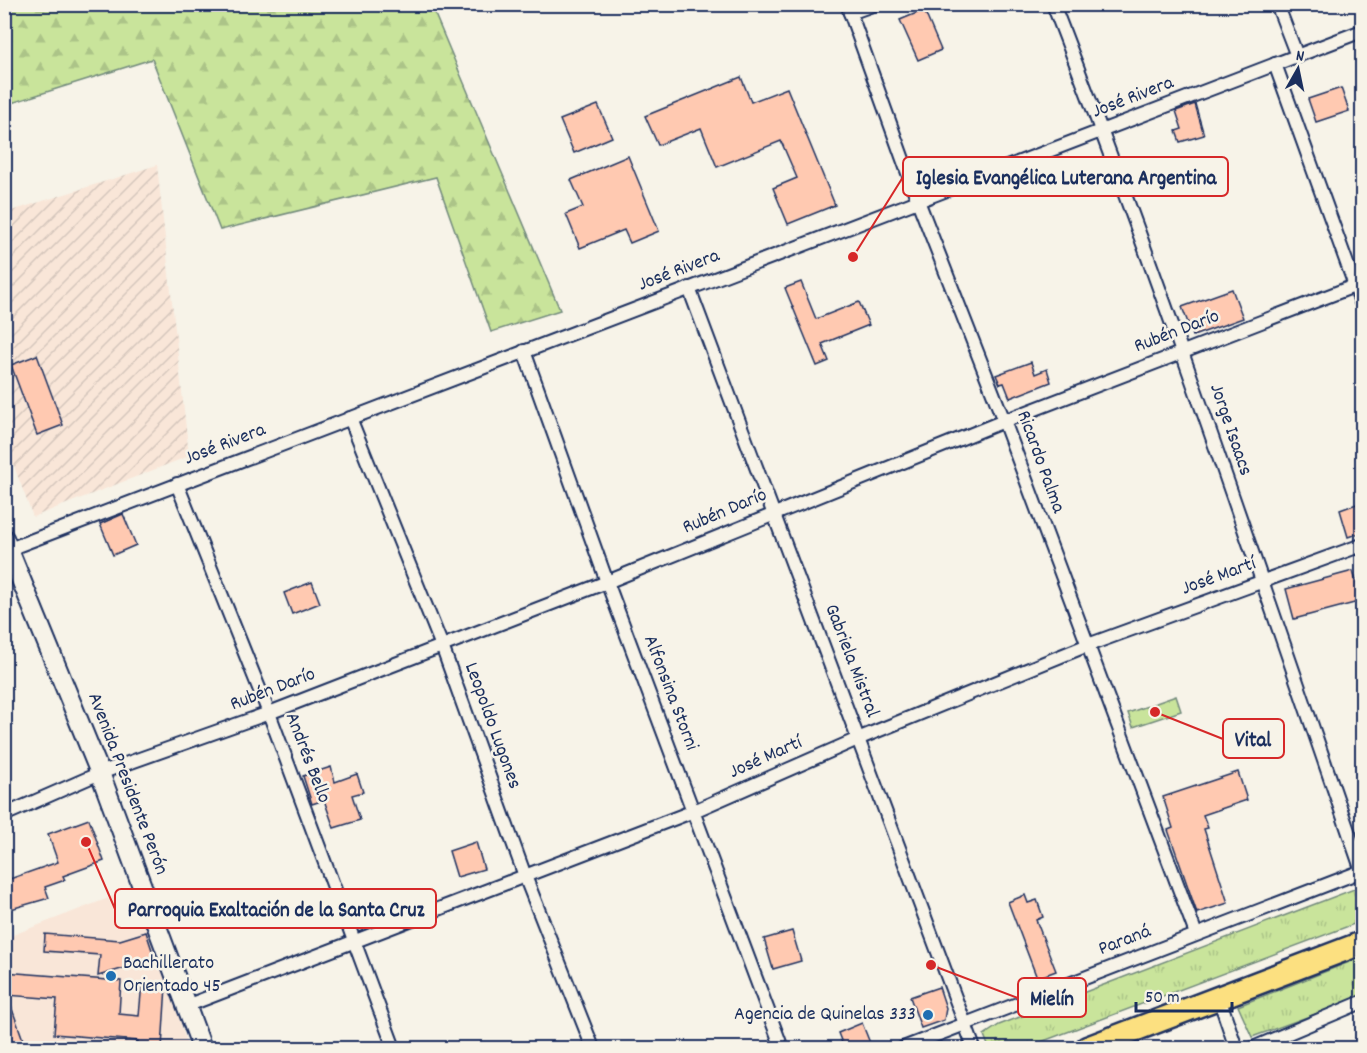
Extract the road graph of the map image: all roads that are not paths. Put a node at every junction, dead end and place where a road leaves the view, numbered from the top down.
1 (875, 4) edge
2 (1053, 4) edge
3 (1277, 4) edge
4 (849, 9) edge
5 (1362, 31) edge
6 (1297, 56) junction
7 (1275, 64) junction
8 (1102, 130) junction
9 (918, 201) junction
10 (1359, 284) edge
11 (689, 288) junction
12 (1362, 305) edge
13 (524, 351) junction
14 (1182, 351) junction
15 (350, 418) junction
16 (1004, 421) junction
17 (177, 484) junction
18 (774, 513) junction
19 (1362, 545) edge
20 (6, 546) edge
21 (607, 582) junction
22 (1262, 582) junction
23 (1088, 645) junction
24 (442, 646) junction
25 (269, 712) junction
26 (860, 738) junction
27 (100, 773) junction
28 (694, 811) junction
29 (4, 814) edge
30 (1362, 871) edge
31 (525, 876) junction
32 (1196, 934) junction
33 (356, 941) junction
34 (1362, 943) edge
35 (1219, 998) junction
36 (1362, 1002) edge
37 (186, 1006) junction
38 (964, 1024) junction
39 (202, 1048) edge
40 (394, 1048) edge
41 (592, 1048) edge
42 (782, 1048) edge
43 (903, 1048) edge
44 (974, 1048) edge
45 (1087, 1048) edge
46 (1236, 1048) edge
47 (1253, 1048) edge

1 - 4 street
2 - 8 street, Jorge Isaacs
3 - 6 street
4 - 9 street, Ricardo Palma
5 - 6 street, José Rivera
6 - 7 street, José Rivera
7 - 8 street, José Rivera
7 - 10 street
8 - 9 street, José Rivera
8 - 14 street, Jorge Isaacs
9 - 11 street, José Rivera
9 - 16 street, Ricardo Palma
10 - 12 street
10 - 14 street, Rubén Darío
11 - 13 street, José Rivera
11 - 18 street, Gabriela Mistral
13 - 15 street, José Rivera
13 - 21 street, Alfonsina Storni
14 - 16 street, Rubén Darío
14 - 22 street, Jorge Isaacs
15 - 17 street, José Rivera
15 - 24 street, Leopoldo Lugones
16 - 18 street, Rubén Darío
16 - 23 street, Ricardo Palma
17 - 20 street, José Rivera
17 - 25 street, Andrés Bello
18 - 21 street, Rubén Darío
18 - 26 street, Gabriela Mistral
19 - 22 street, José Martí
20 - 27 main road, Avenida Presidente Perón
21 - 24 street, Rubén Darío
21 - 28 street, Alfonsina Storni
22 - 23 street, José Martí
22 - 30 street, Jorge Isaacs
23 - 26 street, José Martí
23 - 32 street, Ricardo Palma
24 - 25 street, Rubén Darío
24 - 31 street, Leopoldo Lugones
25 - 27 street, Rubén Darío
25 - 33 street, Andrés Bello
26 - 28 street, José Martí
26 - 38 street, Gabriela Mistral
27 - 29 street, Rubén Darío
27 - 37 main road, Avenida Presidente Perón
28 - 31 street, José Martí
28 - 42 street, Alfonsina Storni
30 - 32 street, Paraná
31 - 33 street, José Martí
31 - 41 street, Leopoldo Lugones
32 - 38 street, Paraná
33 - 37 street, José Martí
33 - 40 street, Andrés Bello
34 - 35 highway
35 - 45 highway
35 - 46 street
36 - 47 street
37 - 39 main road, Avenida Presidente Perón
38 - 43 street, Paraná
38 - 44 street, Gabriela Mistral

